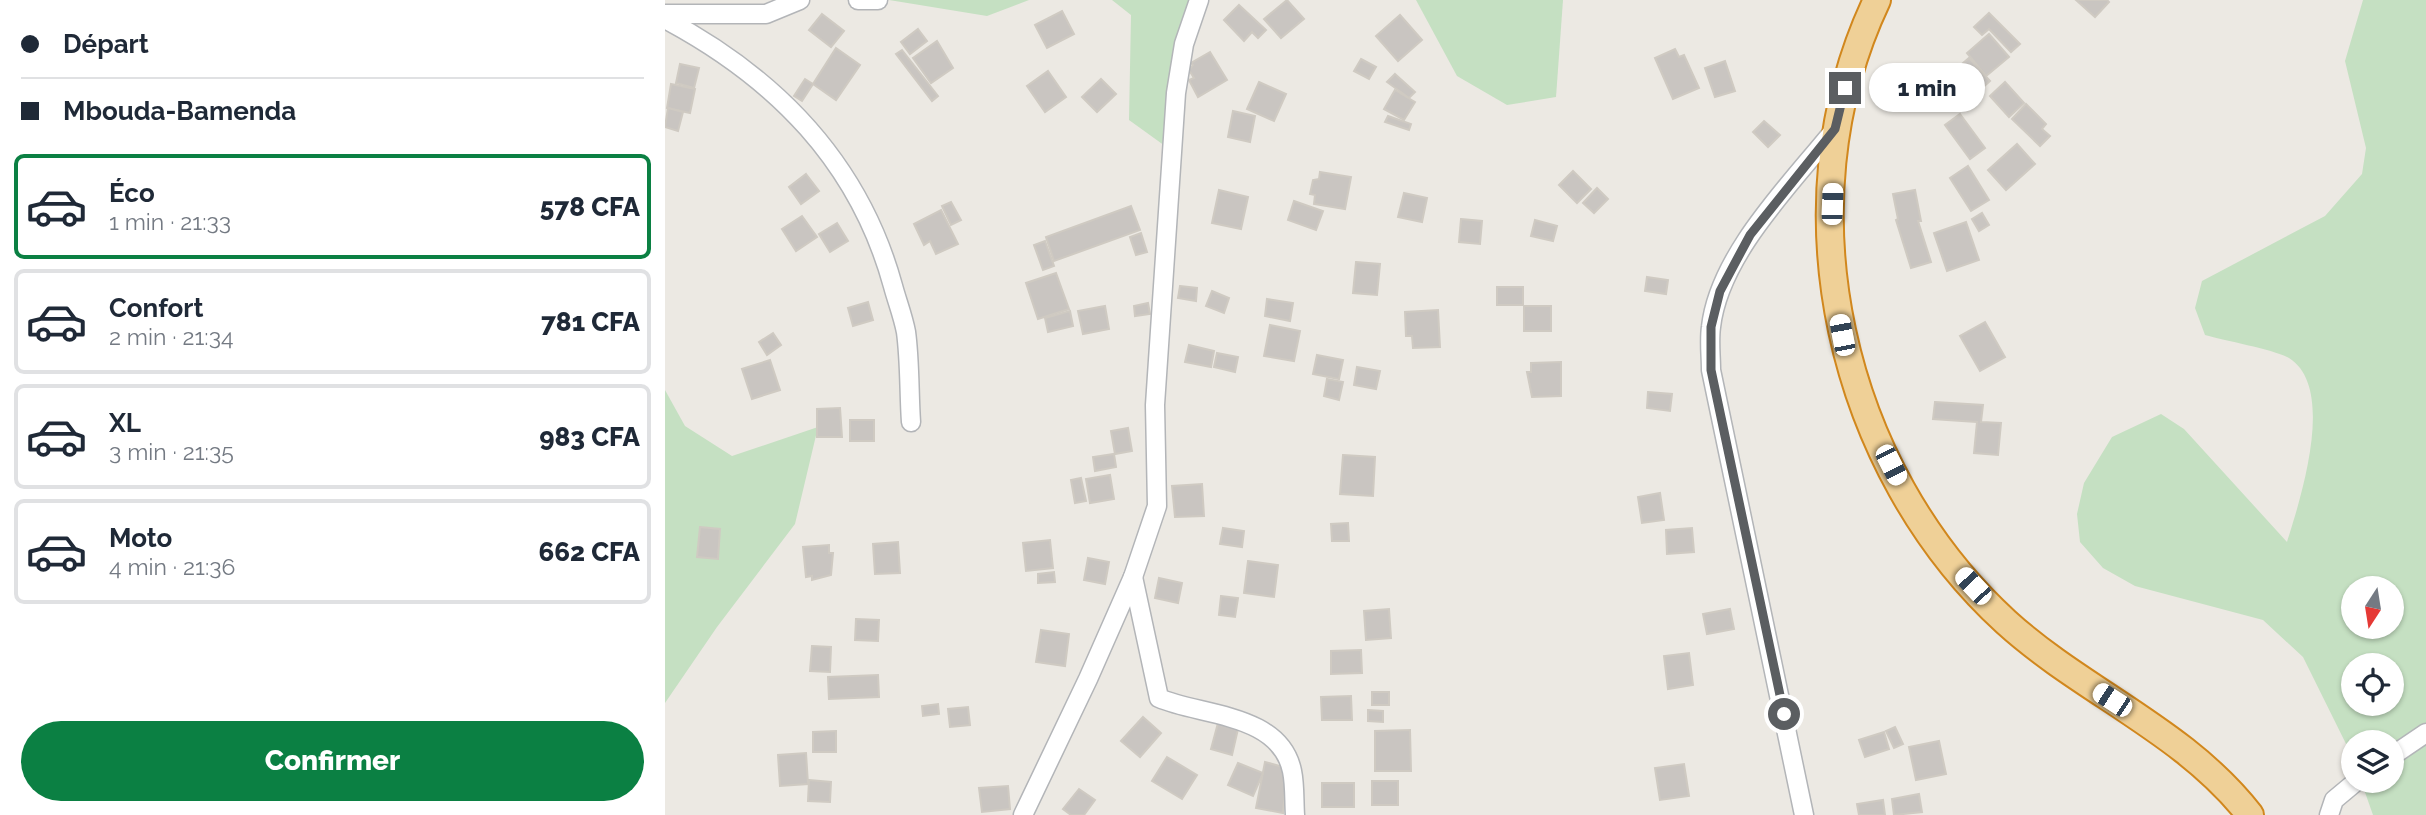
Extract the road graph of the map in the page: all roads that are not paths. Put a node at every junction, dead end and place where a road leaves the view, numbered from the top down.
1 (800, 0) edge
2 (858, 0) edge
3 (878, 0) edge
4 (1199, 0) edge
5 (1877, 0) edge
6 (665, 17) edge
7 (1835, 129) junction
8 (911, 422) dead end
9 (1133, 577) junction
10 (2426, 733) edge
11 (2404, 748) edge
12 (2342, 793) edge
13 (1023, 815) edge
14 (1295, 815) edge
15 (1804, 815) edge
16 (2250, 815) edge
17 (2329, 815) edge

1 - 6 street
2 - 3 street
4 - 9 street
5 - 7 highway
6 - 8 street
7 - 15 street
7 - 16 highway
9 - 13 street
9 - 14 street
10 - 11 street
12 - 17 street

